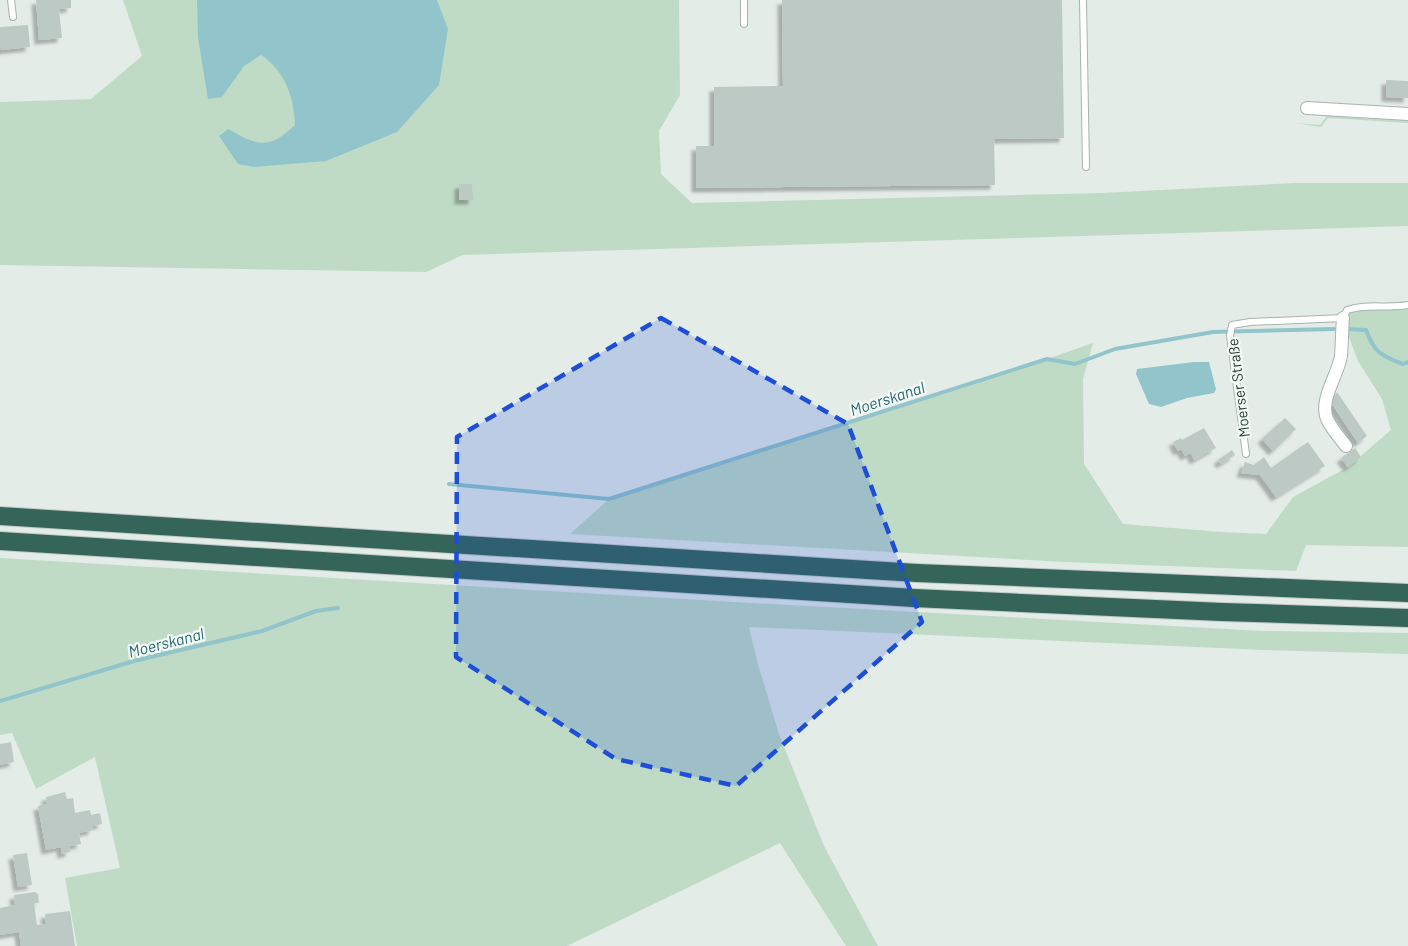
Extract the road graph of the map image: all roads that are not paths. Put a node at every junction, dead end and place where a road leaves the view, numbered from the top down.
1 (11, 0) edge
2 (744, 0) edge
3 (1083, 0) edge
4 (13, 17) dead end
5 (744, 24) dead end
6 (1307, 108) dead end
7 (1408, 114) edge
8 (1086, 167) dead end
9 (1408, 305) edge
10 (1343, 318) junction
11 (1346, 446) dead end
12 (1246, 454) dead end
13 (0, 516) edge
14 (0, 541) edge
15 (1408, 593) edge
16 (1408, 618) edge

1 - 4 lane
2 - 5 lane
3 - 8 lane
6 - 7 street
9 - 10 lane, Moerser Straße
10 - 11 street
10 - 12 lane, Moerser Straße
13 - 15 highway
14 - 16 highway

